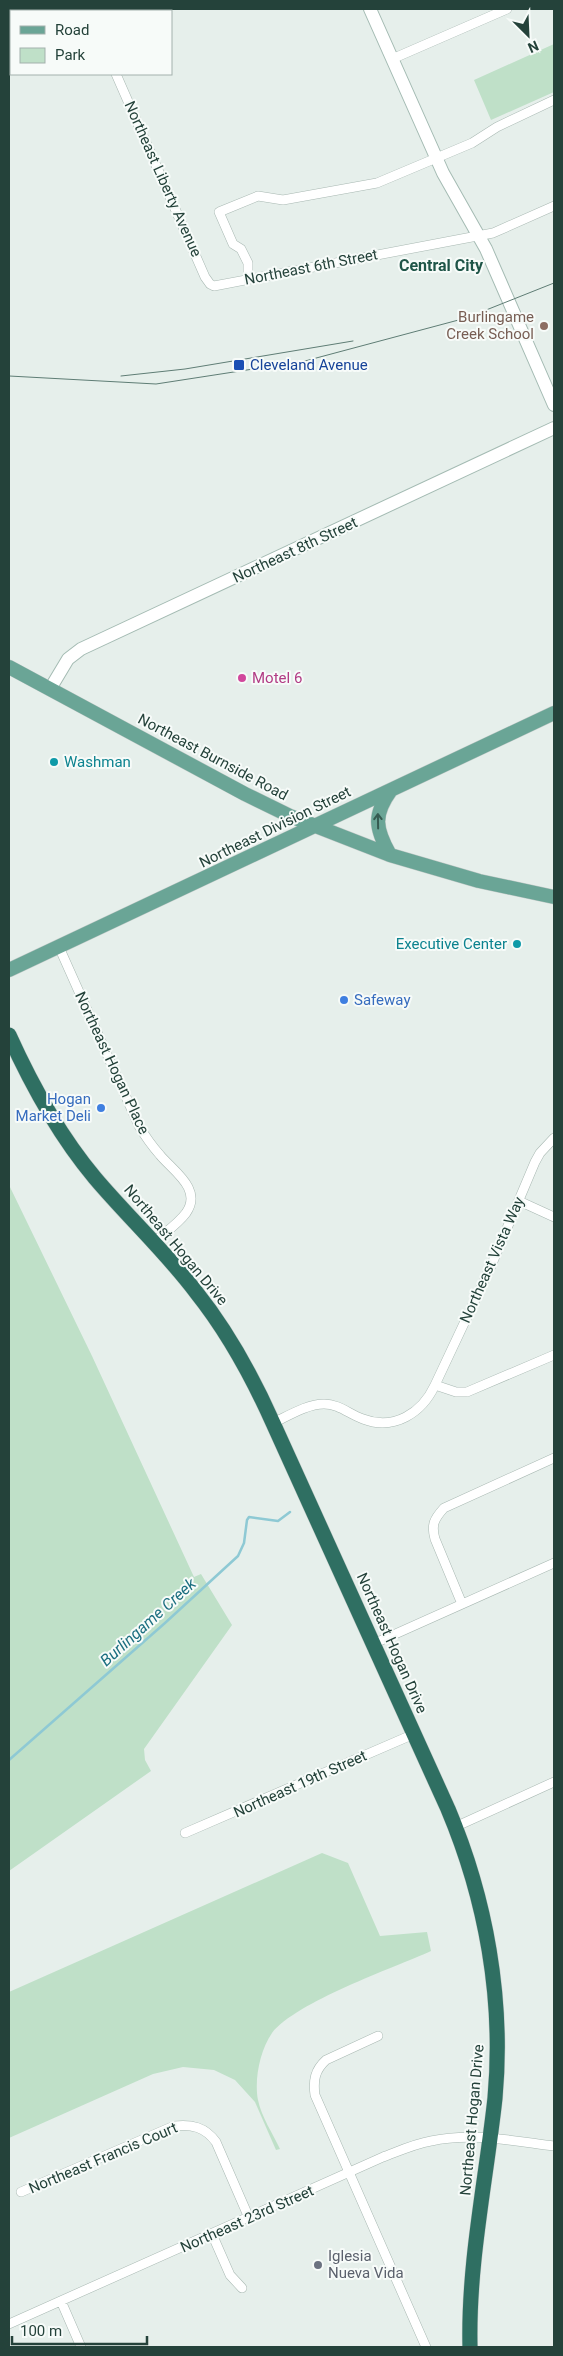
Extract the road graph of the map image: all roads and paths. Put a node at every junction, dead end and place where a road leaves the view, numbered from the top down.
1 (370, 9) edge
2 (507, 9) edge
3 (392, 59) junction
4 (116, 75) edge
5 (554, 100) edge
6 (436, 159) junction
7 (554, 206) edge
8 (480, 236) junction
9 (248, 280) junction
10 (210, 284) joint
11 (554, 405) edge
12 (554, 428) edge
13 (9, 667) edge
14 (50, 689) junction
15 (554, 713) edge
16 (392, 789) junction
17 (314, 826) junction
18 (390, 855) junction
19 (554, 897) edge
20 (60, 946) junction
21 (9, 970) edge
22 (9, 1035) edge
23 (554, 1138) edge
24 (519, 1201) junction
25 (554, 1217) edge
26 (154, 1242) junction
27 (554, 1355) edge
28 (435, 1385) junction
29 (273, 1423) junction
30 (554, 1458) edge
31 (554, 1563) edge
32 (462, 1604) junction
33 (373, 1644) junction
34 (414, 1734) junction
35 (554, 1782) edge
36 (455, 1827) junction
37 (186, 1833) dead end
38 (378, 2036) dead end
39 (490, 2138) junction
40 (554, 2146) edge
41 (350, 2173) junction
42 (21, 2192) dead end
43 (249, 2218) junction
44 (212, 2234) junction
45 (242, 2288) dead end
46 (61, 2301) junction
47 (9, 2324) edge
48 (81, 2347) edge
49 (426, 2347) edge
50 (470, 2347) edge

1 - 3 street
2 - 3 street
3 - 6 street
4 - 10 street, Northeast Liberty Avenue
5 - 6 street
6 - 8 street
6 - 9 street
7 - 8 street, Northeast 6th Street
8 - 9 street, Northeast 6th Street
8 - 11 street
9 - 10 street, Northeast 6th Street
12 - 14 street, Northeast 8th Street
13 - 14 main road, Northeast Burnside Road
14 - 17 main road, Northeast Burnside Road
15 - 16 main road, Northeast Division Street
16 - 17 main road, Northeast Division Street
18 -> 16 main road
17 - 18 main road, Northeast Burnside Road
17 - 20 main road, Northeast Division Street
18 - 19 main road, Northeast Burnside Road
20 - 21 main road, Northeast Division Street
20 - 26 street, Northeast Hogan Place
22 - 26 highway, Northeast Hogan Drive
23 - 24 street, Northeast Vista Way
24 - 25 street
24 - 28 street, Northeast Vista Way
26 - 29 highway, Northeast Hogan Drive
27 - 28 street
28 - 29 street, Northeast Vista Way
29 - 33 highway, Northeast Hogan Drive
30 - 32 street
31 - 32 street
32 - 33 street
33 - 34 highway, Northeast Hogan Drive
34 - 36 highway, Northeast Hogan Drive
34 - 37 street, Northeast 19th Street
35 - 36 street
36 - 39 highway, Northeast Hogan Drive
38 - 41 street
39 - 40 street, Northeast 23rd Street
39 - 41 street, Northeast 23rd Street
39 - 50 highway, Northeast Hogan Drive
41 - 43 street, Northeast 23rd Street
41 - 49 street
42 - 43 street, Northeast Francis Court
43 - 44 street, Northeast 23rd Street
44 - 45 street
44 - 46 street, Northeast 23rd Street
46 - 47 street, Northeast 23rd Street
46 - 48 street

